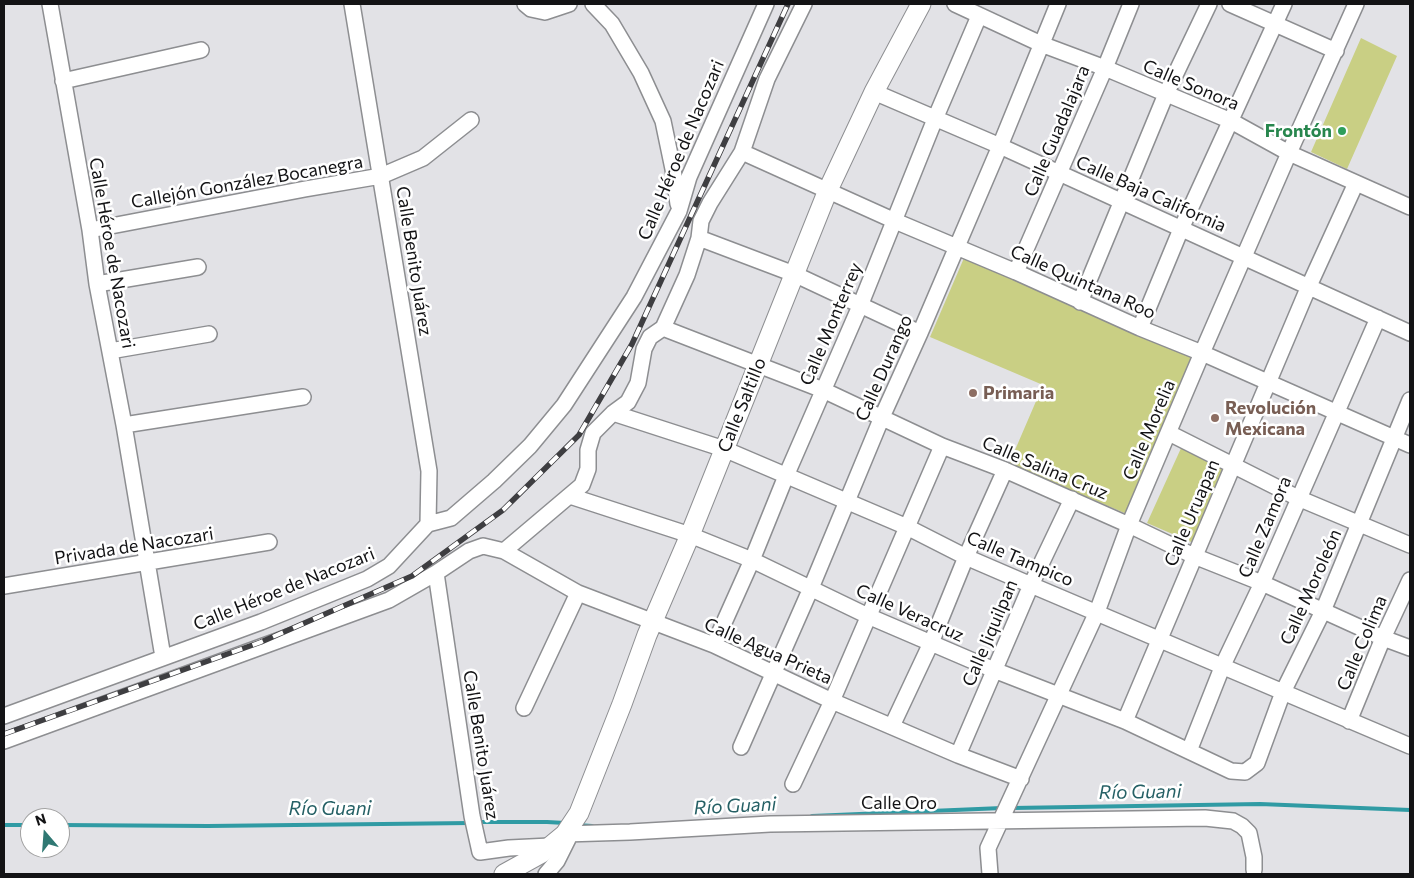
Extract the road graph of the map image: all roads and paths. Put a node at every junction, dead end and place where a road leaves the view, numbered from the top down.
1 (50, 4) edge
2 (352, 4) edge
3 (525, 4) edge
4 (569, 4) edge
5 (593, 4) edge
6 (766, 4) edge
7 (804, 4) edge
8 (921, 4) edge
9 (955, 4) edge
10 (1058, 4) edge
11 (1131, 4) edge
12 (1209, 4) edge
13 (1230, 4) edge
14 (1284, 4) edge
15 (1356, 4) edge
16 (979, 16) junction
17 (1276, 24) junction
18 (1041, 44) junction
19 (201, 50) dead end
20 (1336, 51) junction
21 (1105, 68) junction
22 (63, 81) junction
23 (874, 92) junction
24 (1166, 94) junction
25 (935, 119) junction
26 (471, 120) dead end
27 (1231, 121) junction
28 (1000, 146) junction
29 (742, 152) junction
30 (1289, 153) junction
31 (1059, 174) junction
32 (381, 176) junction
33 (1356, 183) junction
34 (828, 190) junction
35 (1121, 202) junction
36 (1410, 207) edge
37 (679, 210) junction
38 (895, 221) junction
39 (1182, 229) junction
40 (90, 230) junction
41 (699, 238) junction
42 (956, 247) junction
43 (1244, 257) junction
44 (198, 267) dead end
45 (1016, 272) junction
46 (794, 274) junction
47 (97, 284) junction
48 (1309, 286) junction
49 (1080, 302) junction
50 (860, 306) junction
51 (1378, 318) junction
52 (663, 328) junction
53 (1140, 328) junction
54 (920, 333) junction
55 (1410, 333) edge
56 (209, 334) dead end
57 (110, 351) junction
58 (1202, 353) junction
59 (758, 365) junction
60 (1268, 382) junction
61 (823, 390) junction
62 (303, 397) dead end
63 (1410, 400) edge
64 (613, 413) junction
65 (1336, 413) junction
66 (882, 417) junction
67 (124, 425) junction
68 (1169, 433) junction
69 (1394, 438) junction
70 (1410, 445) edge
71 (942, 446) junction
72 (724, 450) junction
73 (1233, 466) junction
74 (1005, 470) junction
75 (786, 476) junction
76 (570, 496) junction
77 (1298, 498) junction
78 (1072, 499) junction
79 (846, 502) junction
80 (428, 524) junction
81 (1359, 524) junction
82 (1129, 525) junction
83 (907, 527) junction
84 (690, 535) junction
85 (269, 542) dead end
86 (1410, 545) edge
87 (504, 551) junction
88 (966, 556) junction
89 (1194, 556) junction
90 (752, 560) junction
91 (146, 564) junction
92 (436, 573) junction
93 (1410, 580) edge
94 (1262, 583) junction
95 (1031, 585) junction
96 (4, 586) edge
97 (811, 588) junction
98 (578, 592) junction
99 (1323, 611) junction
100 (1097, 612) junction
101 (868, 616) junction
102 (653, 622) junction
103 (1160, 638) junction
104 (1383, 638) junction
105 (931, 643) junction
106 (714, 646) junction
107 (1410, 648) edge
108 (163, 657) junction
109 (1223, 665) junction
110 (994, 670) junction
111 (774, 673) junction
112 (1283, 692) junction
113 (1057, 695) junction
114 (832, 701) junction
115 (524, 708) dead end
116 (4, 716) edge
117 (1126, 721) junction
118 (1350, 721) junction
119 (892, 726) junction
120 (4, 741) edge
121 (1410, 746) edge
122 (741, 747) dead end
123 (1189, 751) junction
124 (958, 755) junction
125 (1231, 772) joint
126 (1019, 783) junction
127 (793, 784) dead end
128 (1002, 817) junction
129 (571, 828) junction
130 (550, 846) junction
131 (1254, 870) dead end
132 (504, 874) edge
133 (546, 874) edge
134 (990, 874) edge

1 - 22 street, Calle Héroe de Nacozari
2 - 32 street, Calle Benito Juárez
3 - 4 street
5 - 37 street
6 - 37 street, Calle Héroe de Nacozari
7 - 29 street
8 - 23 main road, Calle Saltillo
9 - 16 street, Calle Sonora
10 - 18 street, Calle Durango
11 - 21 street, Calle Guadalajara
12 - 24 street
13 - 17 street
14 - 17 street
15 - 20 street, Calle Morelia
16 - 18 street, Calle Sonora
16 - 25 street, Calle Monterrey
17 - 20 street
17 - 27 street
18 - 21 street, Calle Sonora
18 - 28 street, Calle Durango
19 - 22 street
20 - 30 street, Calle Morelia
21 - 24 street, Calle Sonora
21 - 31 street, Calle Guadalajara
22 - 40 street, Calle Héroe de Nacozari
23 - 25 street, Calle Baja California
23 - 34 main road, Calle Saltillo
24 - 27 street, Calle Sonora
24 - 35 street
25 - 28 street, Calle Baja California
25 - 38 street, Calle Monterrey
26 - 32 street, Callejón González Bocanegra
27 - 30 street, Calle Sonora
27 - 39 street
28 - 31 street, Calle Baja California
28 - 42 street, Calle Durango
29 - 34 street, Calle Quintana Roo
29 - 41 street
30 - 33 street, Calle Sonora
30 - 43 street, Calle Morelia
31 - 35 street, Calle Baja California
31 - 45 street, Calle Guadalajara
32 - 40 street, Callejón González Bocanegra
32 - 80 street, Calle Benito Juárez
33 - 36 street, Calle Sonora
33 - 48 street, Calle Uruapan
34 - 38 street, Calle Quintana Roo
34 - 46 main road, Calle Saltillo
35 - 39 street, Calle Baja California
35 - 49 street
37 - 80 street, Calle Héroe de Nacozari
38 - 42 street, Calle Quintana Roo
38 - 50 street, Calle Monterrey
39 - 43 street, Calle Baja California
39 - 53 street
40 - 47 street, Calle Héroe de Nacozari
41 - 46 street
41 - 52 street
42 - 45 street, Calle Quintana Roo
42 - 54 street, Calle Durango
43 - 48 street, Calle Baja California
43 - 58 street, Calle Morelia
44 - 47 street
45 - 49 street, Calle Quintana Roo
46 - 50 street
46 - 59 main road, Calle Saltillo
47 - 57 street, Calle Héroe de Nacozari
48 - 51 street, Calle Baja California
48 - 60 street, Calle Uruapan
49 - 53 street, Calle Quintana Roo
50 - 54 street
50 - 61 street, Calle Monterrey
51 - 55 street, Calle Baja California
51 - 65 street, Calle Zamora
52 - 59 street, Calle Salina Cruz
52 - 64 street
53 - 58 street, Calle Quintana Roo
54 - 66 street, Calle Durango
56 - 57 street
57 - 67 street, Calle Héroe de Nacozari
58 - 60 street, Calle Quintana Roo
58 - 68 street, Calle Morelia
59 - 61 street, Calle Salina Cruz
59 - 72 main road, Calle Saltillo
60 - 65 street, Calle Quintana Roo
60 - 73 street, Calle Uruapan
61 - 66 street, Calle Salina Cruz
61 - 75 street, Calle Monterrey
62 - 67 street
63 - 69 street, Calle Moroleón
64 - 72 street, Calle Tampico
64 - 76 street
65 - 69 street, Calle Quintana Roo
65 - 77 street, Calle Zamora
66 - 71 street, Calle Salina Cruz
66 - 79 street, Calle Durango
67 - 91 street, Calle Héroe de Nacozari
68 - 73 street
68 - 82 street, Calle Morelia
69 - 70 street, Calle Quintana Roo
69 - 81 street, Calle Moroleón
71 - 74 street, Calle Salina Cruz
71 - 83 street
72 - 75 street, Calle Tampico
72 - 84 main road, Calle Saltillo
73 - 77 street
73 - 89 street, Calle Uruapan
74 - 78 street, Calle Salina Cruz
74 - 88 street
75 - 79 street, Calle Tampico
75 - 90 street, Calle Monterrey
76 - 84 street, Calle Veracruz
76 - 87 street
77 - 81 street
77 - 94 street, Calle Zamora
78 - 82 street, Calle Salina Cruz
78 - 95 street, Calle Jiquilpan
79 - 83 street, Calle Tampico
79 - 97 street, Calle Durango
80 - 108 street, Calle Héroe de Nacozari
81 - 86 street
81 - 99 street, Calle Moroleón
82 - 89 street, Calle Salina Cruz
82 - 100 street, Calle Morelia
83 - 88 street, Calle Tampico
83 - 101 street
84 - 90 street, Calle Veracruz
84 - 102 main road, Calle Saltillo
85 - 91 street, Privada de Nacozari
87 - 92 street, Calle Agua Prieta
87 - 98 street, Calle Agua Prieta
88 - 95 street, Calle Tampico
88 - 105 street
89 - 94 street, Calle Salina Cruz
89 - 103 street, Calle Uruapan
90 - 97 street, Calle Veracruz
90 - 106 street, Calle Monterrey
91 - 96 street, Privada de Nacozari
91 - 108 street, Calle Héroe de Nacozari
92 - 120 street, Calle Agua Prieta
92 - 130 street, Calle Benito Juárez
93 - 104 street, Calle Colima
94 - 99 street, Calle Salina Cruz
94 - 109 street, Calle Zamora
95 - 100 street, Calle Tampico
95 - 110 street, Calle Jiquilpan
97 - 101 street, Calle Veracruz
97 - 111 street, Calle Durango
98 - 102 street, Calle Agua Prieta
98 - 115 street
99 - 104 street, Calle Salina Cruz
99 - 112 street, Calle Moroleón
100 - 103 street, Calle Tampico
100 - 113 street, Calle Morelia
101 - 105 street, Calle Veracruz
101 - 114 street
102 - 106 street, Calle Agua Prieta
102 - 129 main road, Calle Saltillo
103 - 109 street, Calle Tampico
103 - 117 street, Calle Uruapan
104 - 107 street, Calle Salina Cruz
104 - 118 street, Calle Colima
105 - 110 street, Calle Veracruz
105 - 119 street
106 - 111 street, Calle Agua Prieta
108 - 116 street, Calle Héroe de Nacozari
109 - 112 street, Calle Tampico
109 - 123 street, Calle Zamora
110 - 113 street, Calle Veracruz
110 - 124 street, Calle Jiquilpan
111 - 114 street, Calle Agua Prieta
111 - 122 street, Calle Durango
112 - 118 street, Calle Tampico
112 - 125 street, Calle Moroleón
113 - 117 street, Calle Veracruz
113 - 126 street, Calle Morelia
114 - 119 street, Calle Agua Prieta
114 - 127 street
117 - 123 street, Calle Veracruz
118 - 121 street, Calle Tampico
119 - 124 street, Calle Agua Prieta
123 - 125 street, Calle Veracruz
124 - 126 street, Calle Agua Prieta
126 - 128 street, Calle Morelia
128 - 129 street, Calle Oro
128 - 131 street, Calle Oro
128 - 134 street, Calle Morelia
129 - 130 main road
129 - 133 street
130 - 132 main road

